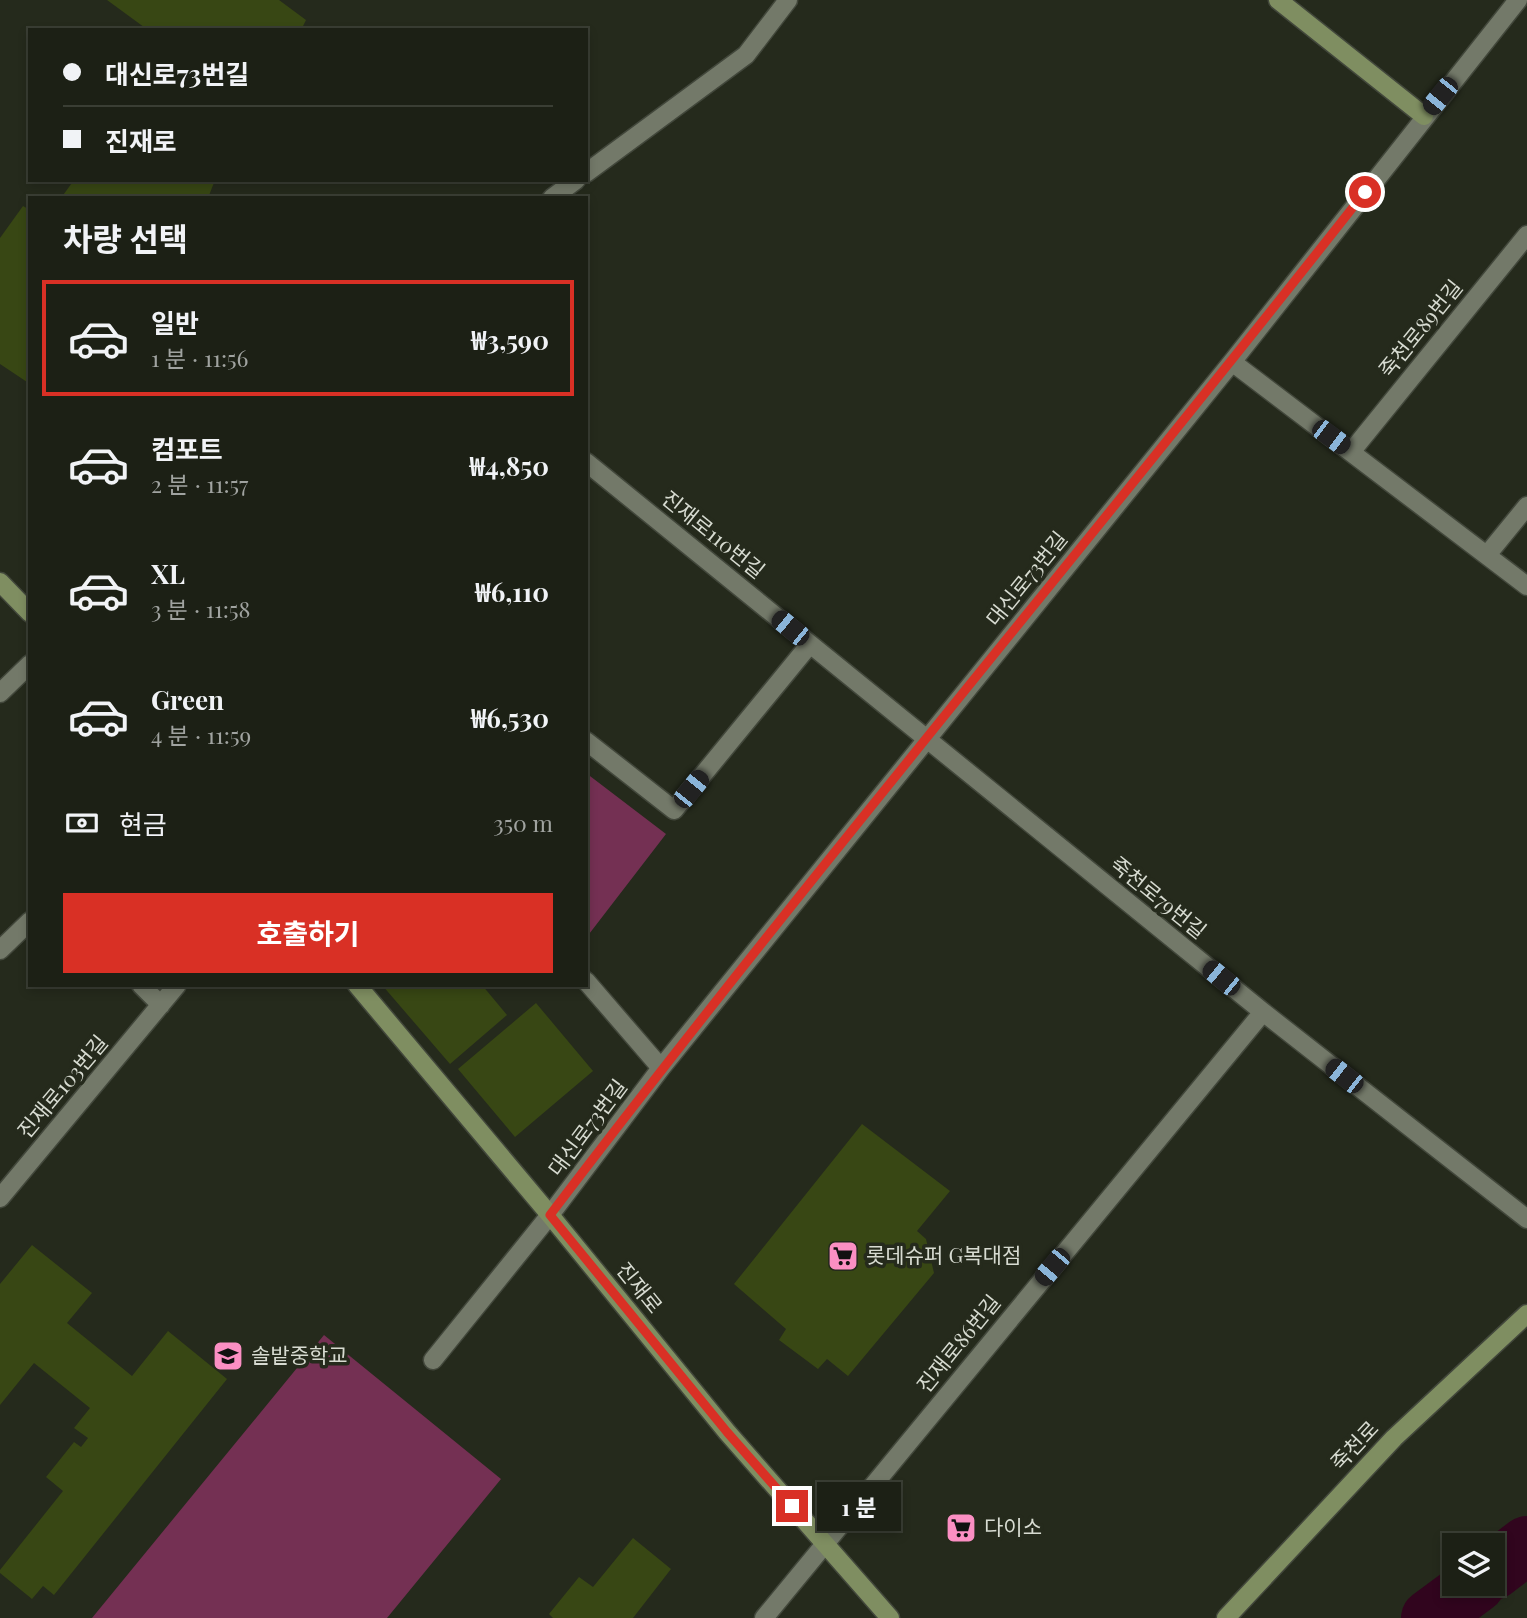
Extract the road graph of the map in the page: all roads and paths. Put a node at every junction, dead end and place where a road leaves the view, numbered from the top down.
1 (788, 0) edge
2 (1278, 0) edge
3 (1518, 0) edge
4 (1424, 116) junction
5 (588, 172) edge
6 (573, 182) edge
7 (555, 196) edge
8 (1527, 235) edge
9 (1232, 362) junction
10 (1351, 452) junction
11 (588, 464) edge
12 (1527, 506) edge
13 (1487, 555) junction
14 (0, 582) edge
15 (1527, 586) edge
16 (28, 611) edge
17 (810, 644) junction
18 (28, 666) edge
19 (0, 693) edge
20 (927, 740) junction
21 (588, 743) edge
22 (28, 923) edge
23 (0, 950) edge
24 (588, 983) edge
25 (143, 987) edge
26 (175, 987) edge
27 (358, 987) edge
28 (161, 1005) junction
29 (1263, 1012) junction
30 (661, 1068) junction
31 (0, 1198) edge
32 (550, 1215) junction
33 (1527, 1219) edge
34 (1527, 1314) edge
35 (433, 1360) dead end
36 (824, 1543) junction
37 (764, 1618) edge
38 (890, 1618) edge
39 (1226, 1618) edge

1 - 5 street
2 - 4 street
3 - 4 street, 대신로73번길
4 - 9 street, 대신로73번길
6 - 7 street
8 - 10 street, 죽천로89번길
9 - 10 street
9 - 20 street, 대신로73번길
10 - 13 street
11 - 17 street, 진재로110번길
12 - 13 street
13 - 15 street
14 - 16 street
17 - 20 street, 진재로110번길
17 - 21 street
18 - 19 street
20 - 29 street, 죽천로79번길
20 - 30 street, 대신로73번길
22 - 23 street
24 - 30 street
25 - 28 street
26 - 28 street, 진재로103번길
27 - 32 street, 진재로
28 - 31 street, 진재로103번길
29 - 33 street, 죽천로79번길
29 - 36 street, 진재로86번길
30 - 32 street, 대신로73번길
32 - 35 street, 대신로73번길
32 - 36 street, 진재로
34 - 39 street, 죽천로
36 - 37 street, 진재로86번길
36 - 38 street, 진재로

